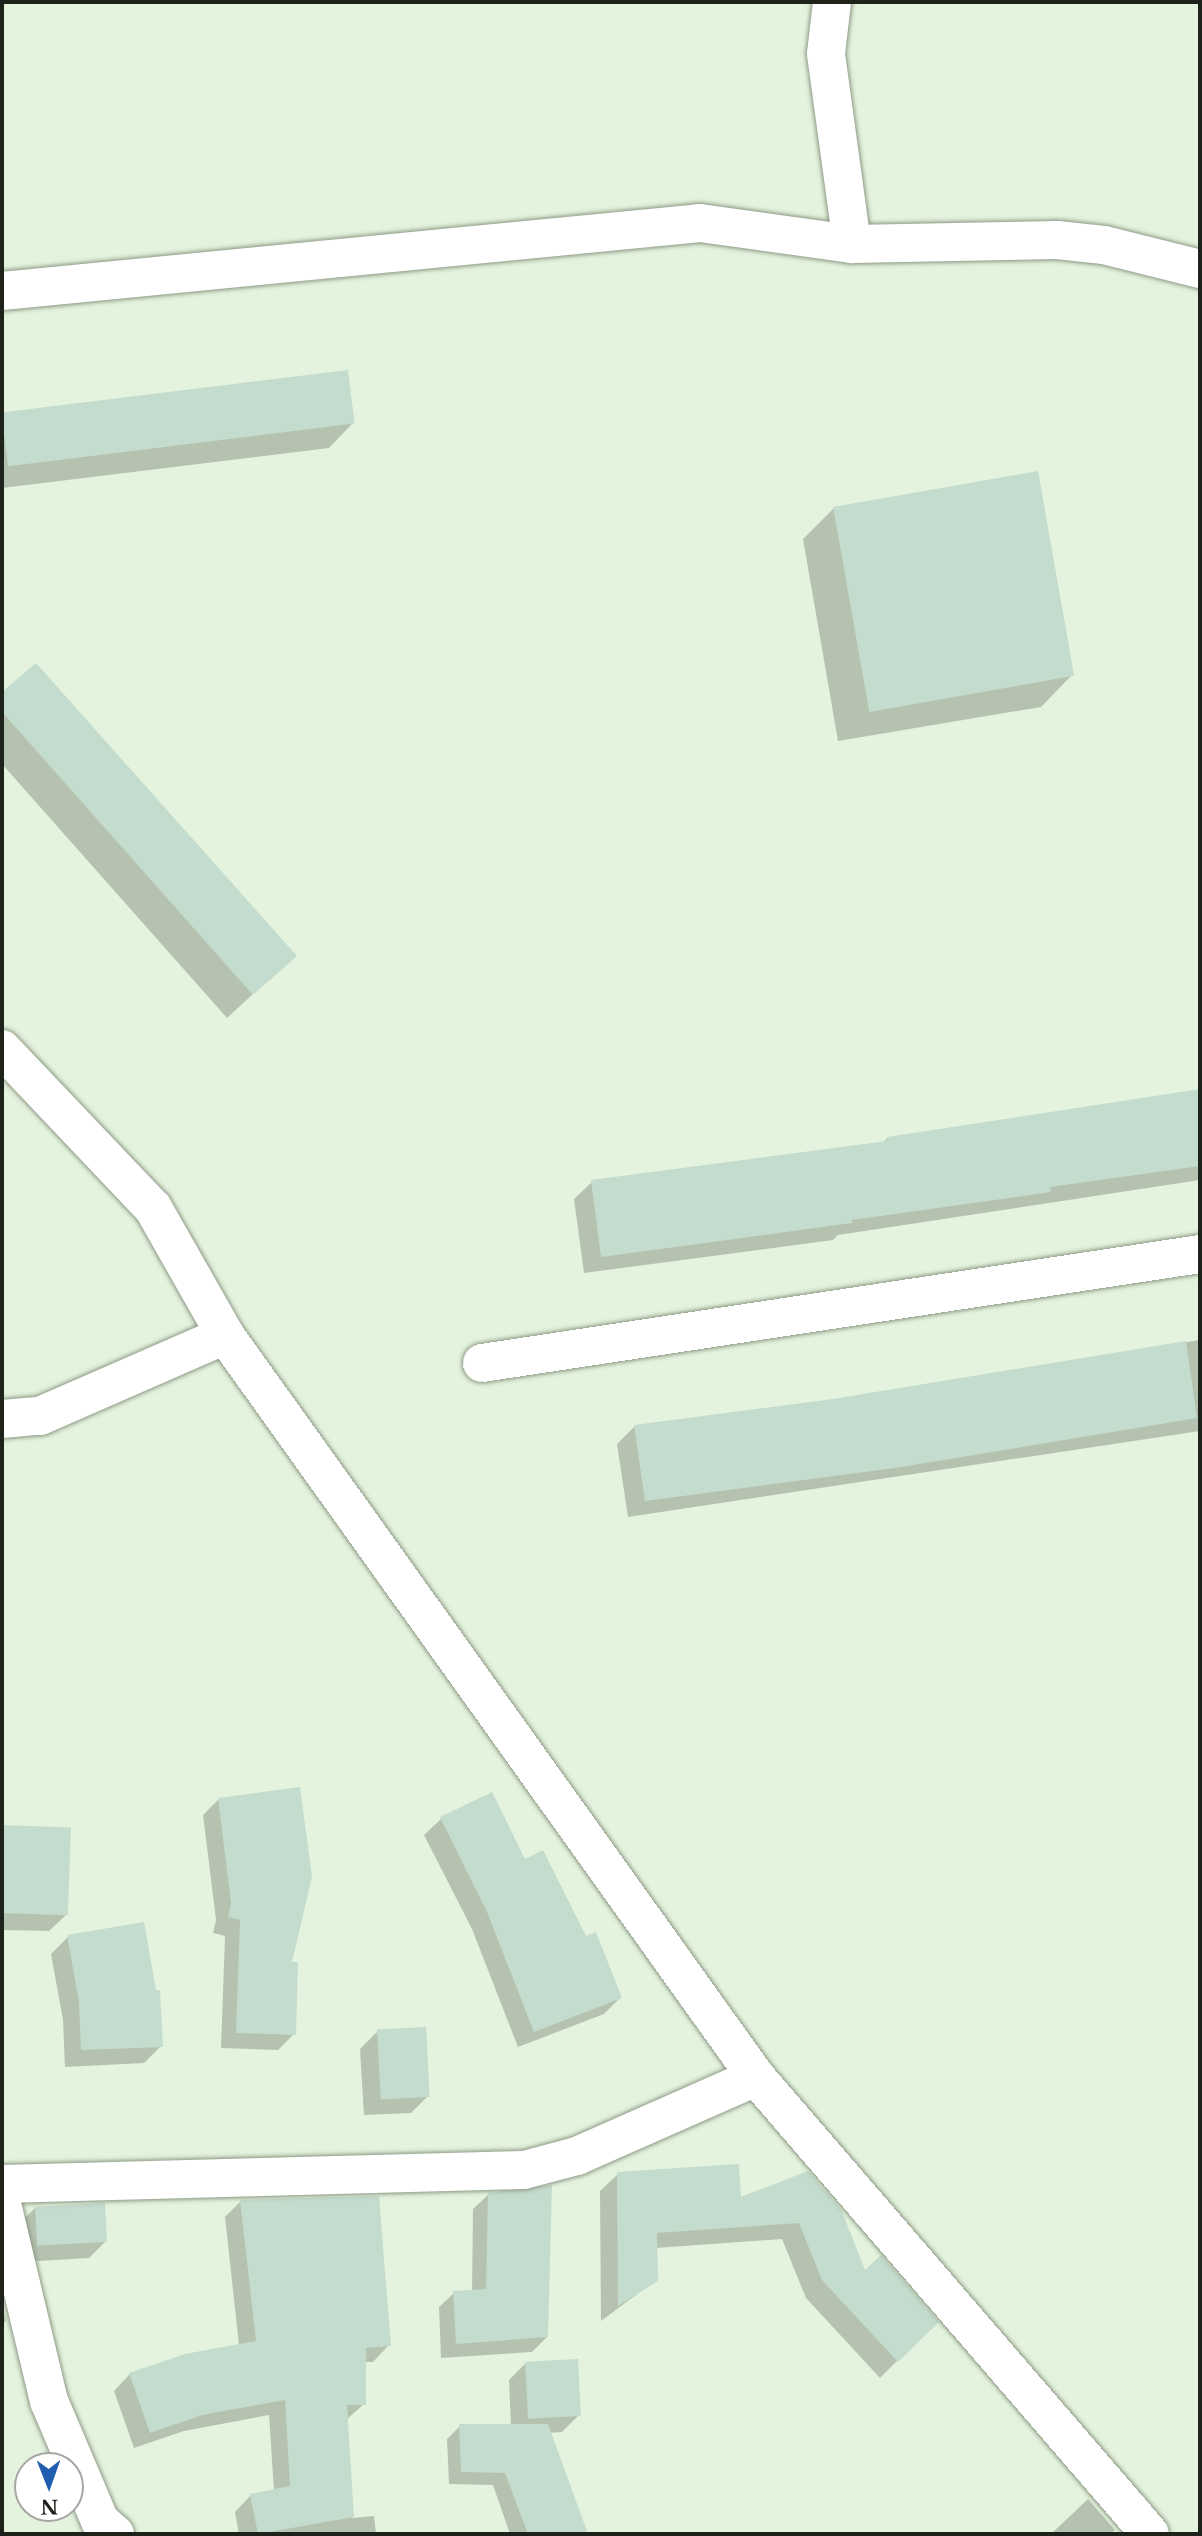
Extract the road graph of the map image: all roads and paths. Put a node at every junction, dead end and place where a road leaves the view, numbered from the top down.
1 (832, 2) edge
2 (852, 244) junction
3 (1200, 270) edge
4 (2, 291) edge
5 (2, 1049) edge
6 (1200, 1254) edge
7 (225, 1335) junction
8 (482, 1363) dead end
9 (2, 1419) edge
10 (756, 2077) junction
11 (2, 2184) edge
12 (2, 2204) edge
13 (115, 2534) edge
14 (1150, 2534) edge

1 - 2 street
2 - 3 street
2 - 4 street
5 - 7 street
6 - 8 street
7 - 9 street
7 - 10 street
10 - 11 street
10 - 14 street
12 - 13 street

